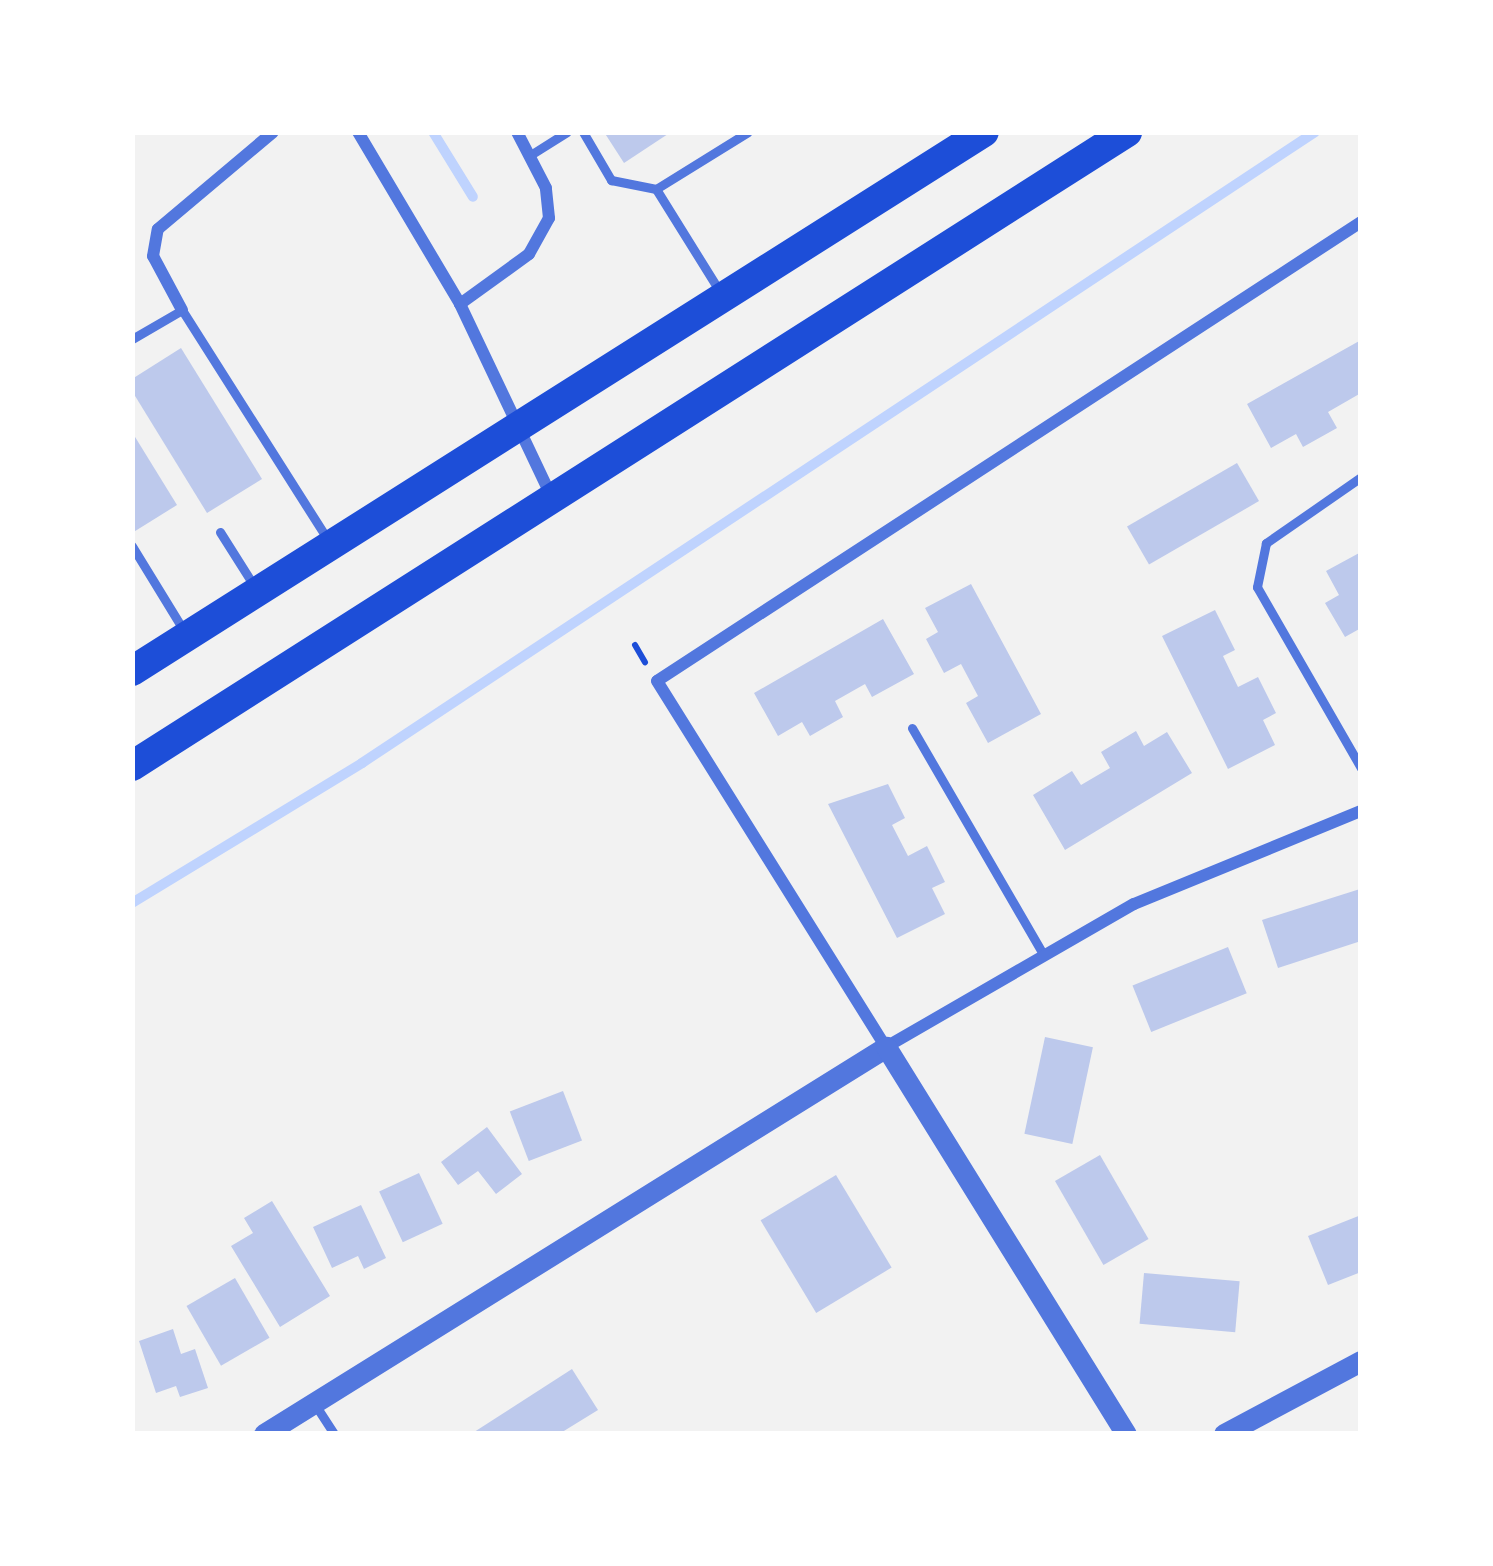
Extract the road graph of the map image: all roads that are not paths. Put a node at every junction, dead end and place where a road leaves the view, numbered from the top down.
1 (274, 132) edge
2 (358, 132) edge
3 (517, 132) edge
4 (567, 132) edge
5 (583, 132) edge
6 (748, 132) edge
7 (1127, 132) edge
8 (968, 136) edge
9 (532, 154) junction
10 (656, 189) junction
11 (1361, 222) edge
12 (725, 299) junction
13 (460, 304) junction
14 (182, 310) junction
15 (132, 339) edge
16 (519, 430) junction
17 (1361, 477) edge
18 (554, 503) junction
19 (220, 532) dead end
20 (132, 546) edge
21 (332, 547) junction
22 (259, 592) junction
23 (187, 637) junction
24 (132, 671) edge
25 (912, 728) dead end
26 (132, 766) edge
27 (1361, 768) edge
28 (1361, 811) edge
29 (1044, 956) junction
30 (886, 1047) junction
31 (1361, 1361) edge
32 (314, 1403) junction
33 (264, 1434) edge
34 (334, 1434) edge
35 (1126, 1434) edge
36 (1224, 1434) edge

1 - 14 street
2 - 13 street
3 - 9 street
4 - 9 lane
5 - 10 lane
6 - 10 lane
7 - 18 main road
8 - 12 main road
9 - 13 street
10 - 12 lane
11 - 30 street
12 - 16 main road
13 - 16 street
14 - 15 lane
14 - 21 lane
16 - 18 street
16 - 21 main road
17 - 27 lane
18 - 26 main road
19 - 22 lane
20 - 23 lane
21 - 22 main road
22 - 23 main road
23 - 24 main road
25 - 29 lane
28 - 29 street
29 - 30 street
30 - 32 street
30 - 35 street
31 - 36 street
32 - 33 street
32 - 34 lane

